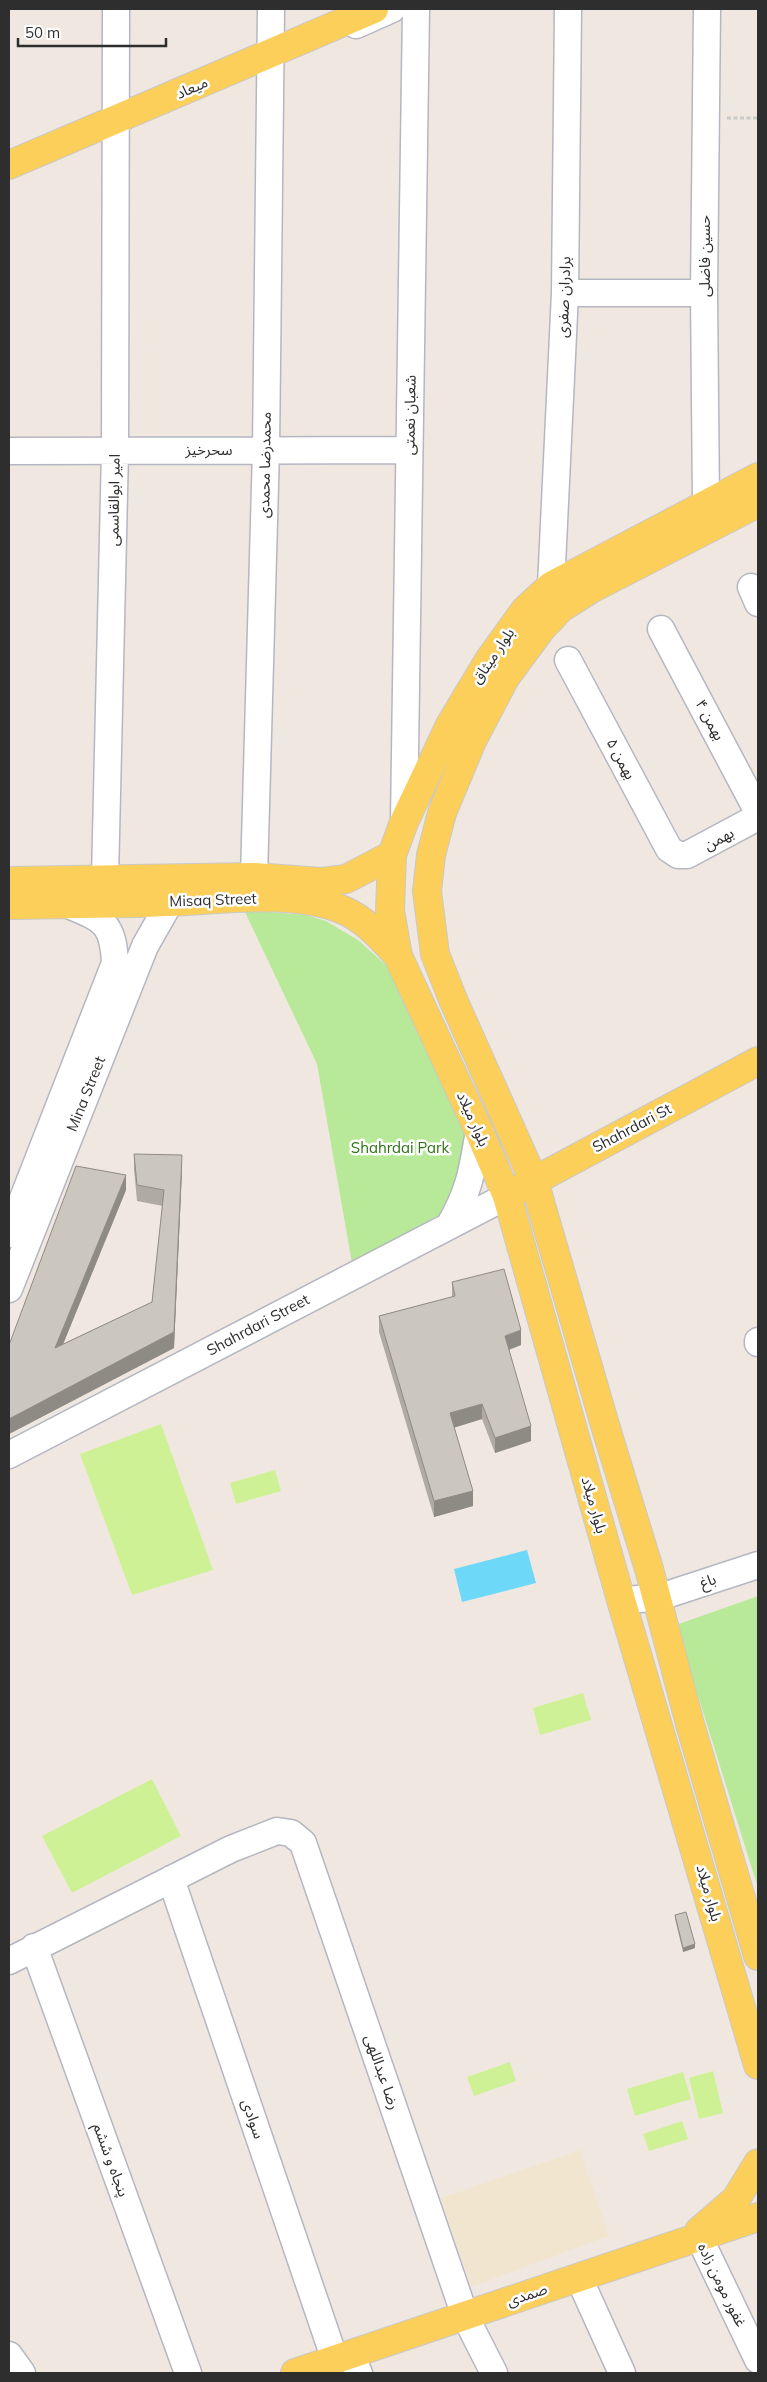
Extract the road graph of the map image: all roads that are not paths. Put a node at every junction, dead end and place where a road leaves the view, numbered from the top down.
1 (116, 9) edge
2 (272, 9) edge
3 (374, 9) edge
4 (392, 9) edge
5 (416, 9) edge
6 (568, 9) edge
7 (707, 9) edge
8 (272, 58) junction
9 (117, 125) junction
10 (9, 166) edge
11 (9, 176) edge
12 (565, 293) junction
13 (704, 293) junction
14 (266, 450) junction
15 (409, 450) junction
16 (9, 451) edge
17 (115, 451) junction
18 (758, 477) edge
19 (758, 503) edge
20 (706, 504) junction
21 (551, 586) junction
22 (661, 629) dead end
23 (568, 660) dead end
24 (758, 812) edge
25 (758, 817) edge
26 (404, 822) junction
27 (392, 855) junction
28 (678, 855) joint
29 (254, 877) junction
30 (105, 879) junction
31 (9, 881) edge
32 (170, 890) junction
33 (427, 891) joint
34 (66, 904) junction
35 (9, 905) edge
36 (398, 956) junction
37 (758, 1061) edge
38 (479, 1131) junction
39 (534, 1181) junction
40 (507, 1196) junction
41 (449, 1226) junction
42 (9, 1234) edge
43 (9, 1289) edge
44 (9, 1455) edge
45 (758, 1565) edge
46 (657, 1598) junction
47 (621, 1600) junction
48 (710, 1791) junction
49 (681, 1799) junction
50 (171, 1878) junction
51 (34, 1947) junction
52 (758, 1956) edge
53 (9, 1961) edge
54 (758, 2065) edge
55 (758, 2163) edge
56 (758, 2217) edge
57 (693, 2239) junction
58 (579, 2278) junction
59 (465, 2316) junction
60 (9, 2355) edge
61 (758, 2360) edge
62 (348, 2363) edge
63 (22, 2373) edge
64 (188, 2373) edge
65 (295, 2373) edge
66 (494, 2373) edge
67 (622, 2373) edge

1 - 9 street, امیر ابوالقاسمی
2 - 8 street, محمدرضا محمدی
3 - 8 main road, میعاد
4 - 8 street
5 - 15 street, شعبان نعمتی
6 - 12 street, برادران صفری
7 - 13 street, حسین فاضلی
8 - 9 main road, میعاد
8 - 14 street, محمدرضا محمدی
9 - 10 main road, میعاد
9 - 11 street
9 - 17 street, امیر ابوالقاسمی
12 - 13 street
12 - 21 street, برادران صفری
13 - 20 street, حسین فاضلی
14 - 15 street, سحرخیز
14 - 17 street, سحرخیز
14 - 29 street, محمدرضا محمدی
15 - 26 street, شعبان نعمتی
16 - 17 street, سحرخیز
17 - 30 street, امیر ابوالقاسمی
18 - 20 main road, بلوار میثاق
19 - 33 main road, بلوار میثاق
20 - 21 main road, بلوار میثاق
21 - 26 main road, بلوار میثاق
22 - 24 street, بهمن ۴
23 - 28 street, بهمن ۵
25 - 28 street, بهمن
26 - 27 main road, بلوار میثاق
27 - 29 main road, Misaq Street
27 - 36 main road, بلوار میثاق
29 - 32 main road, Misaq Street
30 - 31 main road, Misaq Street
30 - 32 main road, Misaq Street
32 - 34 main road, Misaq Street
32 - 36 main road, Misaq Street
32 - 43 street, Mina Street
33 - 39 main road, بلوار میلاد
34 - 35 main road, Misaq Street
34 - 42 street, Mina Street
36 - 38 main road, بلوار میلاد
37 - 39 main road, Shahrdari St
38 - 40 main road, بلوار میلاد
38 - 41 street
39 - 40 main road, Shahrdari St
39 - 46 main road, بلوار میلاد
40 - 41 street, Shahrdari Street
40 - 47 main road, بلوار میلاد
41 - 44 street, Shahrdari Street
45 - 46 street, باغ
46 - 47 street, باغ
46 - 48 main road, بلوار میلاد
47 - 49 main road, بلوار میلاد
48 - 49 main road
48 - 52 main road, بلوار میلاد
49 - 54 main road, بلوار میلاد
50 - 51 street
50 - 59 street, رضا عبداللهی
50 - 62 street, سوادی
51 - 53 street
51 - 64 street, پنجاه و ششم
55 - 57 main road
56 - 57 main road, صمدی
57 - 58 main road, صمدی
57 - 61 street, غفور مومن زاده
58 - 59 main road, صمدی
58 - 67 street
59 - 62 main road, صمدی
59 - 66 street, رضا عبداللهی
60 - 63 street
62 - 65 main road, صمدی

